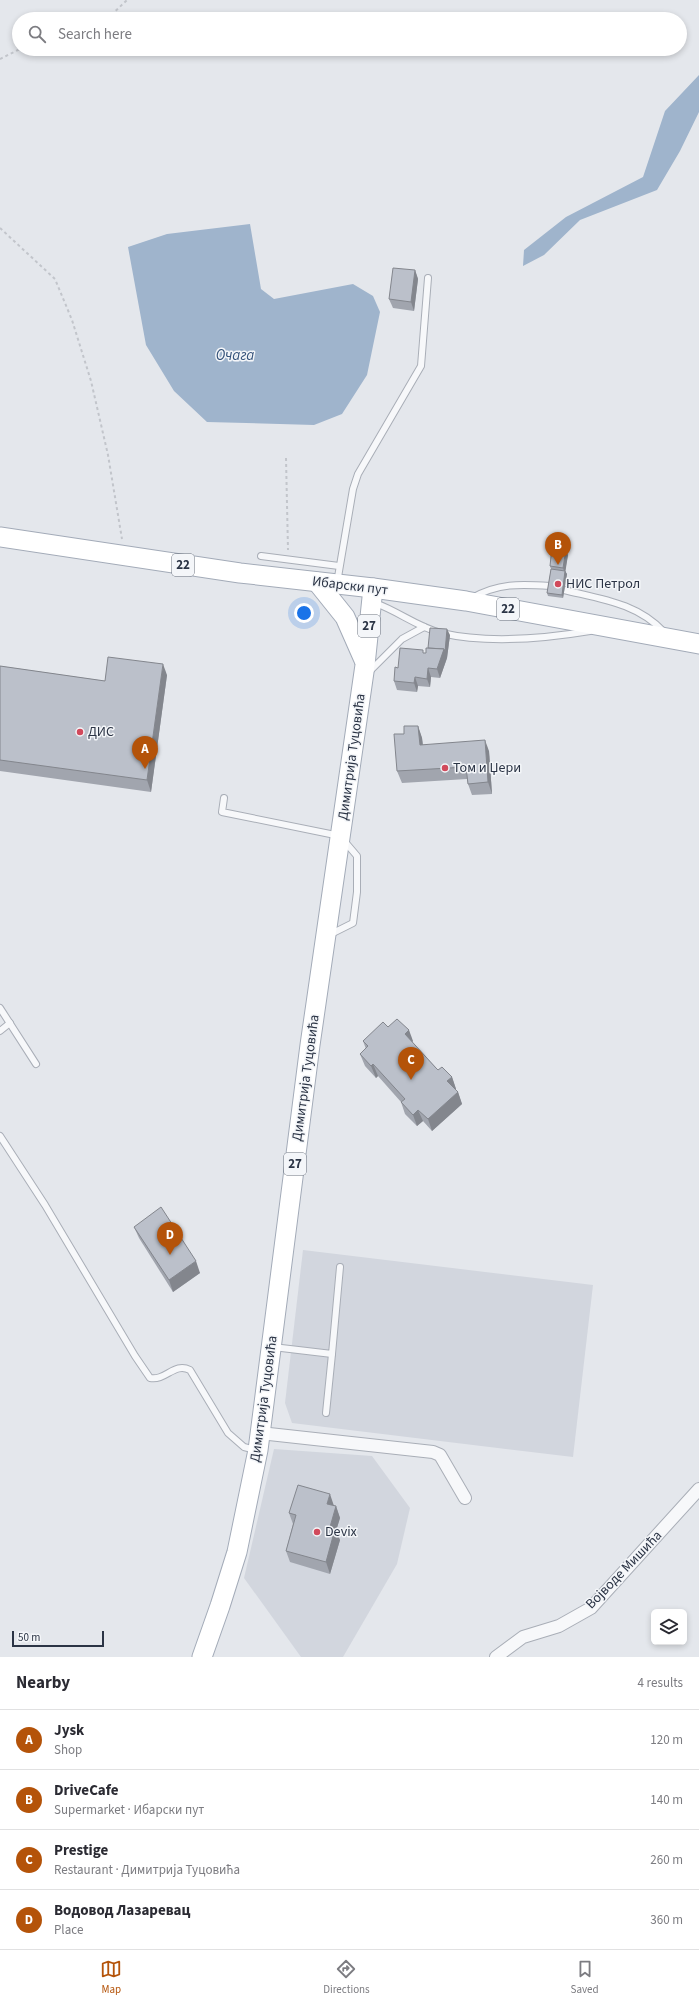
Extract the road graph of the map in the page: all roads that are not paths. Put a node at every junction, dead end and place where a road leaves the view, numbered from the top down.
1 (428, 278) dead end
2 (0, 537) edge
3 (261, 556) dead end
4 (338, 575) junction
5 (317, 582) junction
6 (550, 586) edge
7 (564, 590) edge
8 (372, 595) junction
9 (466, 601) junction
10 (424, 627) junction
11 (611, 628) junction
12 (671, 639) junction
13 (699, 644) edge
14 (364, 672) junction
15 (224, 798) dead end
16 (340, 836) junction
17 (326, 936) junction
18 (0, 1008) edge
19 (10, 1023) junction
20 (0, 1031) edge
21 (36, 1064) dead end
22 (0, 1136) edge
23 (340, 1267) dead end
24 (271, 1347) junction
25 (332, 1354) junction
26 (326, 1413) dead end
27 (259, 1442) junction
28 (699, 1489) edge
29 (465, 1498) dead end
30 (202, 1657) edge
31 (496, 1657) edge

1 - 4 lane
2 - 5 main road, Ибарски пут / 22
3 - 4 lane
4 - 5 main road, Ибарски пут / 22
4 - 8 main road, Ибарски пут / 22
5 - 14 main road
6 - 9 lane
7 - 12 lane
8 - 9 main road, Ибарски пут / 22
8 - 10 lane
8 - 14 main road, Димитрија Туцовића / 27
9 - 11 main road, Ибарски пут / 22
10 - 11 lane
10 - 14 lane
11 - 12 main road, Ибарски пут / 22
12 - 13 main road, Ибарски пут / 22
14 - 16 main road, Димитрија Туцовића / 27
15 - 16 lane
16 - 17 main road, Димитрија Туцовића / 27
16 - 17 lane
17 - 24 main road, Димитрија Туцовића / 27
18 - 19 lane
19 - 20 lane
19 - 21 lane
22 - 27 lane
23 - 25 lane
24 - 25 lane
24 - 27 main road, Димитрија Туцовића / 27
25 - 26 lane
27 - 29 street
27 - 30 main road, Димитрија Туцовића / 27
28 - 31 street, Војводе Мишића

